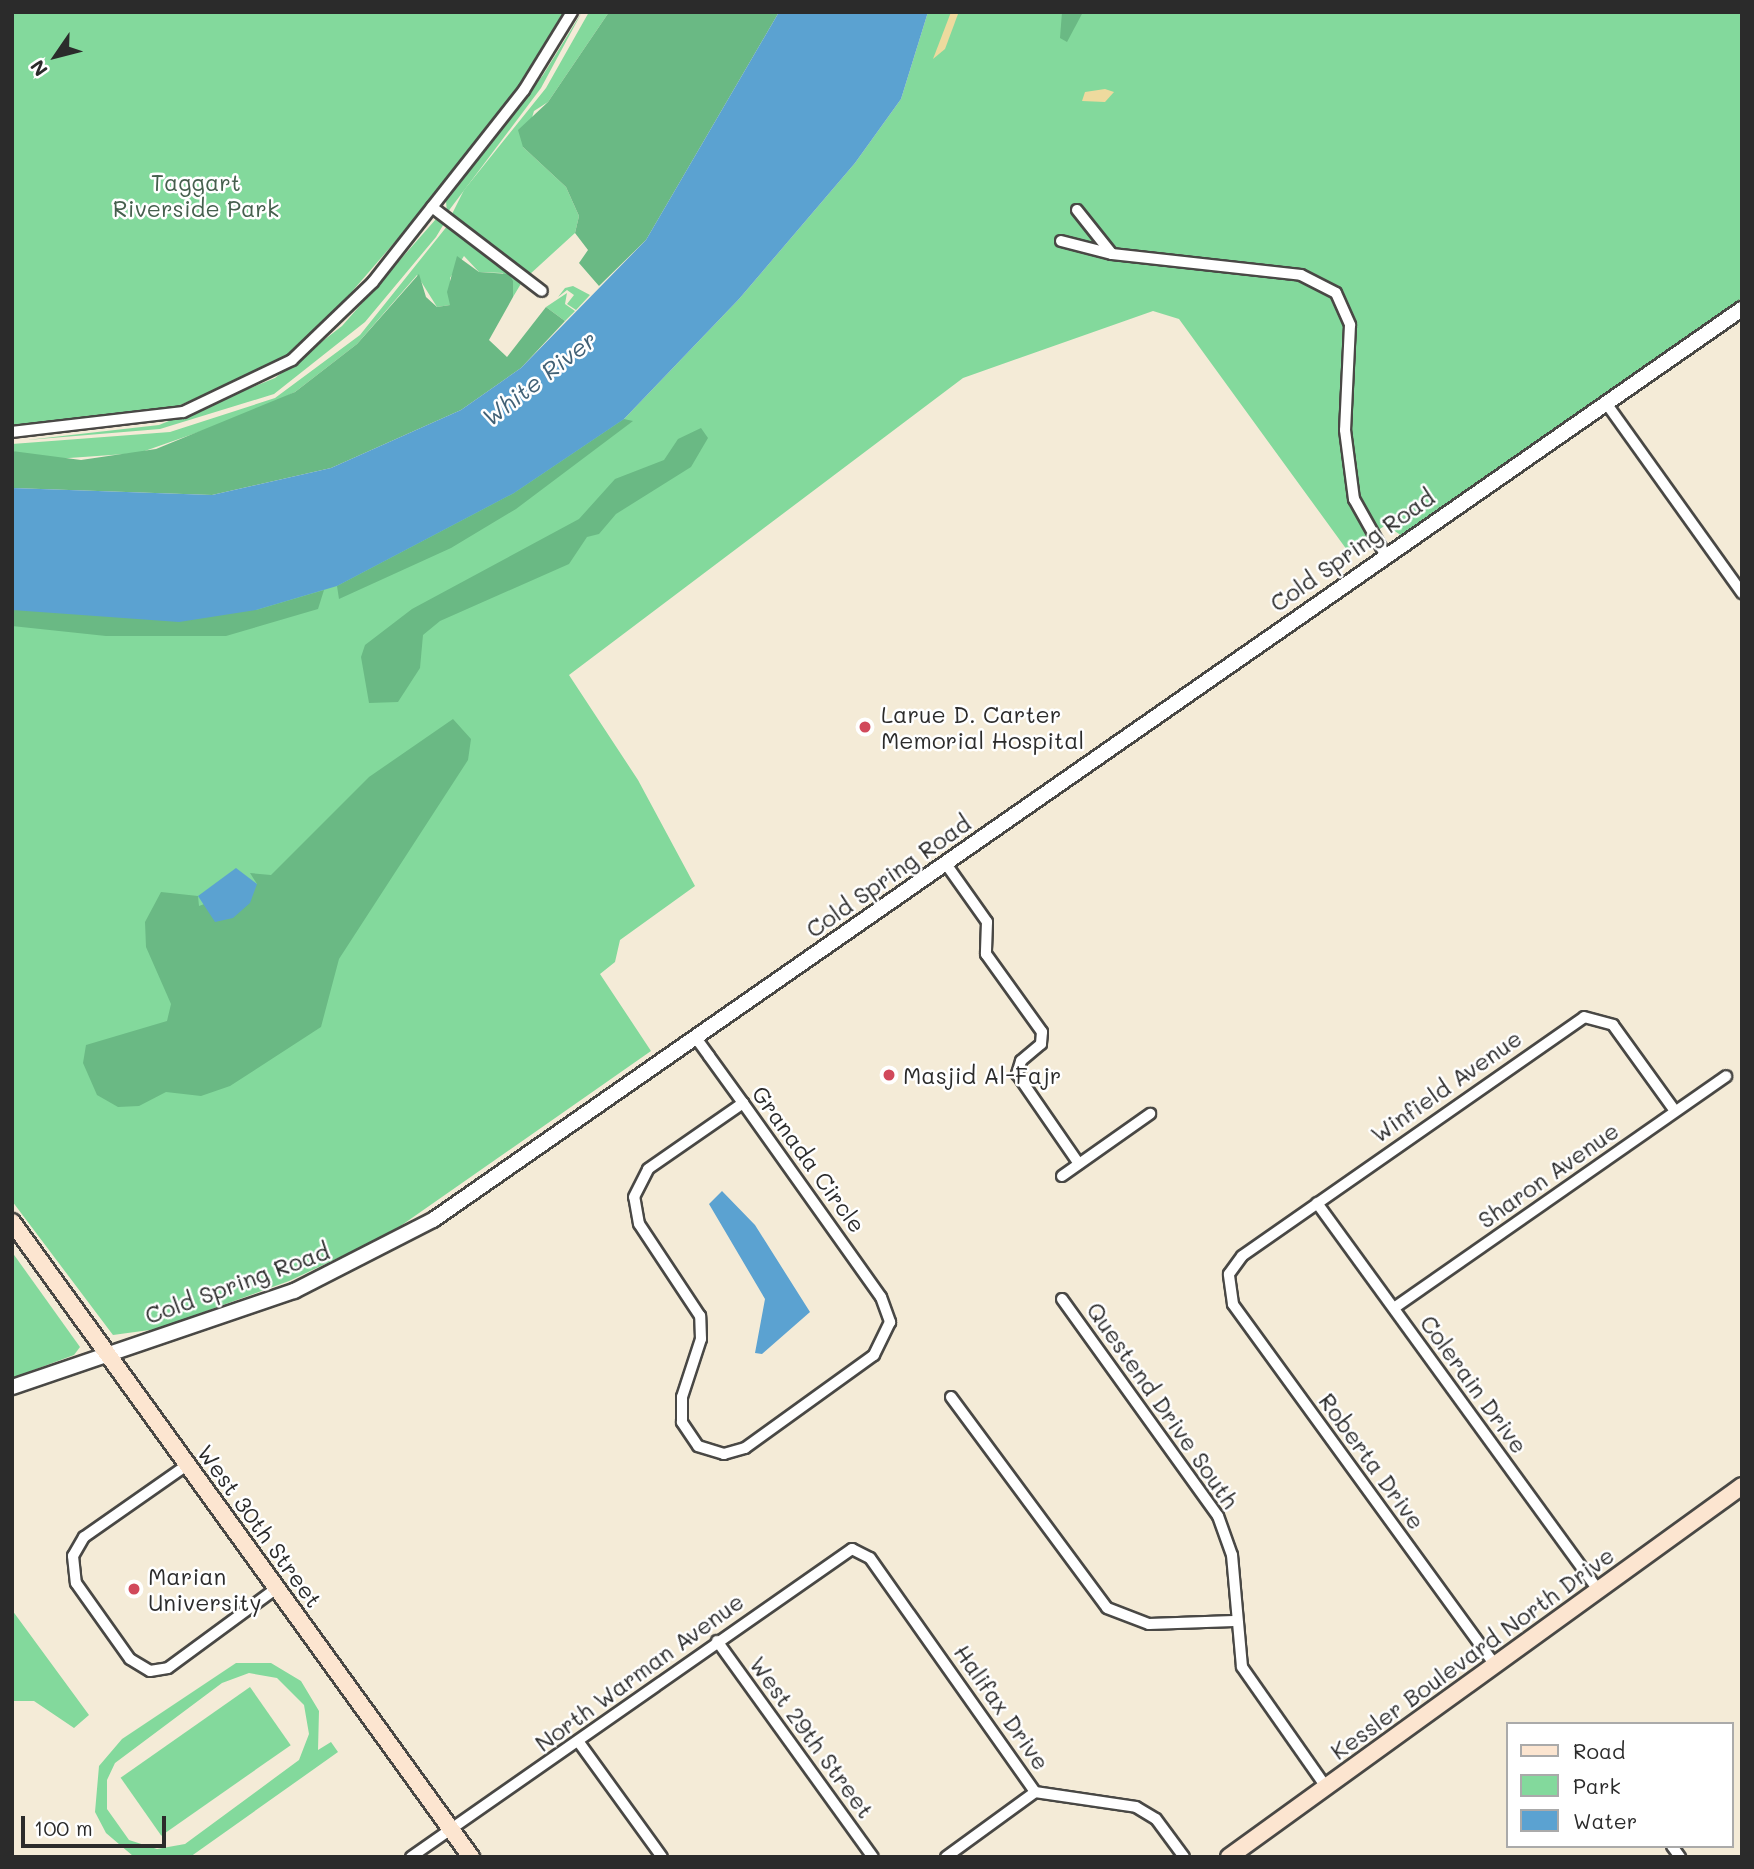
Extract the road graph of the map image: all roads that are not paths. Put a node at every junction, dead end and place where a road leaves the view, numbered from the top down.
1 (572, 12) edge
2 (432, 207) junction
3 (1077, 211) dead end
4 (1061, 241) dead end
5 (1112, 254) junction
6 (542, 291) dead end
7 (1741, 312) edge
8 (1606, 403) junction
9 (12, 432) edge
10 (1386, 556) junction
11 (1742, 593) edge
12 (946, 864) junction
13 (696, 1038) junction
14 (1726, 1076) dead end
15 (743, 1103) junction
16 (1675, 1111) junction
17 (1150, 1114) dead end
18 (1079, 1164) junction
19 (1062, 1176) dead end
20 (1317, 1203) junction
21 (12, 1222) edge
22 (1228, 1277) joint
23 (1062, 1299) dead end
24 (1394, 1308) junction
25 (107, 1353) junction
26 (12, 1387) edge
27 (951, 1397) dead end
28 (187, 1465) junction
29 (1742, 1486) edge
30 (852, 1549) joint
31 (276, 1588) junction
32 (1598, 1590) junction
33 (1234, 1621) junction
34 (717, 1641) junction
35 (1494, 1665) junction
36 (578, 1741) junction
37 (1326, 1787) junction
38 (1035, 1792) junction
39 (453, 1832) junction
40 (411, 1857) edge
41 (471, 1857) edge
42 (662, 1857) edge
43 (873, 1857) edge
44 (946, 1857) edge
45 (1184, 1857) edge
46 (1229, 1857) edge

1 - 2 street
2 - 6 street
2 - 9 street
3 - 5 street
4 - 5 street
5 - 10 street
7 - 8 street, Cold Spring Road
8 - 10 street, Cold Spring Road
8 - 11 street
10 - 12 street, Cold Spring Road
12 - 13 street, Cold Spring Road
12 - 18 street
13 - 15 street, Granada Circle
13 - 25 street, Cold Spring Road
14 - 16 street, Sharon Avenue
15 - 15 street, Granada Circle
16 - 20 street, Winfield Avenue
16 - 24 street, Sharon Avenue
17 - 18 street
18 - 19 street
20 - 22 street, Winfield Avenue
20 - 24 street, Colerain Drive
21 - 25 main road, West 30th Street
22 - 35 street, Roberta Drive
23 - 33 street, Questend Drive South
24 - 32 street, Colerain Drive
25 - 26 street, Cold Spring Road
25 - 28 main road, West 30th Street
27 - 33 street
28 - 31 main road, West 30th Street
28 - 31 street
29 - 32 main road, Kessler Boulevard North Drive
30 - 34 street, North Warman Avenue
30 - 38 street, Halifax Drive
31 - 39 main road, West 30th Street
32 - 35 main road, Kessler Boulevard North Drive
33 - 37 street, Questend Drive South
34 - 36 street, North Warman Avenue
34 - 43 street, West 29th Street
35 - 37 main road, Kessler Boulevard North Drive
36 - 39 street, North Warman Avenue
36 - 42 street
37 - 46 main road, Kessler Boulevard North Drive
38 - 44 street
38 - 45 street, Halifax Drive
39 - 40 street
39 - 41 main road, West 30th Street

